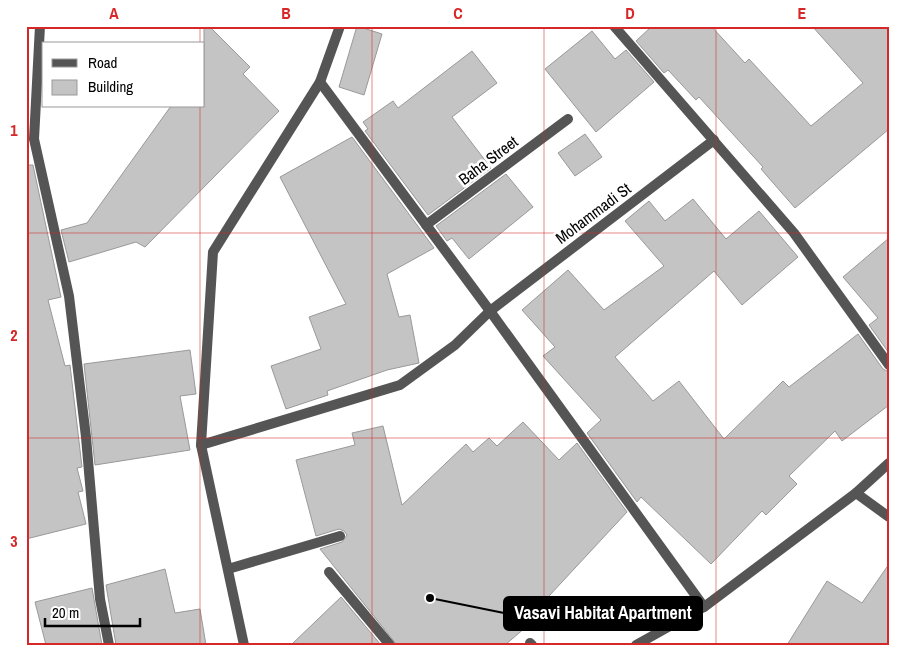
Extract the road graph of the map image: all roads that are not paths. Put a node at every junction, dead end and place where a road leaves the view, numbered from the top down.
1 (40, 26) edge
2 (340, 26) edge
3 (614, 26) edge
4 (320, 82) junction
5 (568, 119) dead end
6 (30, 140) edge
7 (714, 140) junction
8 (426, 225) junction
9 (490, 311) junction
10 (889, 365) edge
11 (201, 446) junction
12 (889, 463) edge
13 (856, 493) junction
14 (889, 517) edge
15 (340, 536) dead end
16 (228, 570) junction
17 (329, 572) dead end
18 (704, 607) junction
19 (109, 645) edge
20 (244, 645) edge
21 (390, 645) edge
22 (636, 645) edge

1 - 6 street
2 - 4 street
3 - 7 street
4 - 8 street
4 - 11 street
5 - 8 street, Baha Street
6 - 19 street
7 - 9 street, Mohammadi St
7 - 10 street
8 - 9 street
9 - 11 street, Mohammadi St
9 - 18 street
11 - 16 street
12 - 13 street
13 - 14 street
13 - 18 street
15 - 16 street
16 - 20 street
17 - 21 street
18 - 22 street

